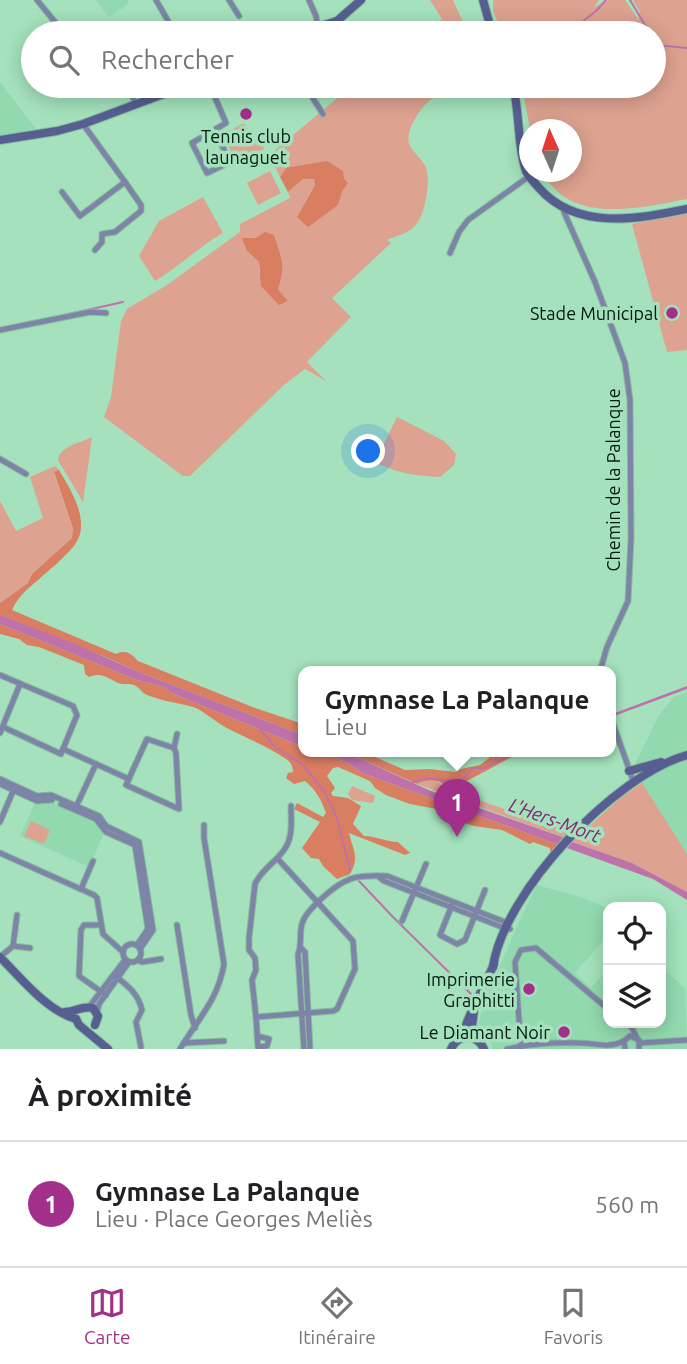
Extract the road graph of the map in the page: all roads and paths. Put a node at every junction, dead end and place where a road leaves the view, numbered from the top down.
1 (37, 0) edge
2 (156, 0) edge
3 (229, 0) edge
4 (309, 0) edge
5 (361, 0) edge
6 (483, 0) edge
7 (239, 16) dead end
8 (53, 21) edge
9 (169, 21) edge
10 (319, 21) edge
11 (337, 21) edge
12 (489, 21) edge
13 (133, 98) edge
14 (152, 98) edge
15 (216, 98) edge
16 (313, 98) edge
17 (515, 98) edge
18 (136, 104) junction
19 (323, 114) dead end
20 (83, 124) junction
21 (519, 129) edge
22 (215, 131) junction
23 (0, 140) edge
24 (125, 182) junction
25 (520, 182) edge
26 (536, 182) edge
27 (62, 192) dead end
28 (687, 209) edge
29 (565, 212) dead end
30 (95, 250) dead end
31 (450, 253) dead end
32 (106, 313) dead end
33 (0, 330) edge
34 (0, 459) edge
35 (26, 474) dead end
36 (601, 666) edge
37 (0, 675) edge
38 (20, 684) junction
39 (1, 730) edge
40 (616, 733) edge
41 (177, 734) dead end
42 (174, 748) junction
43 (63, 749) junction
44 (686, 755) edge
45 (96, 764) junction
46 (629, 771) junction
47 (129, 779) junction
48 (0, 782) edge
49 (634, 783) junction
50 (14, 788) junction
51 (291, 806) dead end
52 (76, 808) junction
53 (0, 822) edge
54 (204, 825) dead end
55 (0, 853) edge
56 (277, 858) junction
57 (93, 861) dead end
58 (426, 864) dead end
59 (81, 889) junction
60 (415, 890) junction
61 (485, 890) dead end
62 (319, 901) junction
63 (452, 905) junction
64 (476, 914) junction
65 (17, 915) dead end
66 (402, 921) dead end
67 (101, 925) junction
68 (177, 925) dead end
69 (507, 927) junction
70 (13, 946) junction
71 (138, 947) junction
72 (30, 948) dead end
73 (123, 951) junction
74 (0, 957) edge
75 (161, 959) dead end
76 (138, 960) junction
77 (127, 961) junction
78 (116, 977) junction
79 (104, 994) junction
80 (475, 1004) junction
81 (603, 1005) edge
82 (93, 1010) junction
83 (304, 1014) junction
84 (77, 1015) junction
85 (256, 1017) junction
86 (95, 1025) junction
87 (84, 1028) junction
88 (195, 1028) junction
89 (624, 1028) edge
90 (257, 1036) dead end
91 (462, 1037) junction
92 (477, 1039) junction
93 (625, 1039) junction
94 (687, 1040) edge
95 (224, 1041) dead end
96 (184, 1042) junction
97 (638, 1044) edge
98 (141, 1047) dead end
99 (451, 1048) edge
100 (521, 1048) edge
101 (108, 1049) edge
102 (180, 1049) edge
103 (304, 1049) edge
104 (310, 1049) edge
105 (485, 1049) edge
106 (507, 1049) edge
107 (599, 1049) edge
108 (622, 1049) edge

1 - 8 street
2 - 9 street
3 - 7 street
4 - 10 street
5 - 11 street
6 - 12 street
13 - 18 street
14 - 18 street
15 - 22 street
16 - 19 street
17 - 21 street
18 - 20 street
20 - 23 street
20 - 24 street
22 - 22 street
24 - 27 street
24 - 30 street
25 - 31 street
26 - 28 street
29 - 36 street, Chemin de la Palanque
32 - 33 street
34 - 35 street
37 - 38 street
38 - 39 street
38 - 43 street
39 - 43 street
40 - 46 street
41 - 42 street
42 - 47 street
42 - 47 street
43 - 45 street
44 - 46 street
44 - 49 street
45 - 47 street
45 - 52 street
46 - 49 street
48 - 50 street
49 - 69 street
50 - 52 street
50 - 53 street
51 - 56 street
52 - 71 street
54 - 88 street
55 - 59 street
56 - 62 street
56 - 85 street
57 - 59 street
58 - 60 street
59 - 67 street
60 - 62 street
60 - 63 street
60 - 66 street
61 - 64 street
62 - 83 street
62 - 83 street
63 - 64 street
63 - 64 street
64 - 69 street
65 - 70 street
67 - 73 street
67 - 79 street
68 - 88 street
69 - 80 street
70 - 72 street
70 - 74 street
71 - 73 street
71 - 76 street
73 - 77 street
74 - 84 street
75 - 76 street
76 - 77 street
77 - 78 street
78 - 79 street
78 - 98 street
79 - 82 street
80 - 91 street
80 - 92 street
81 - 100 street
82 - 84 street
82 - 86 street
83 - 85 street
83 - 103 street
83 - 104 street
84 - 87 street
85 - 90 street
86 - 87 street
86 - 101 street
87 - 101 street
88 - 96 street
89 - 93 street
91 - 92 street
91 - 99 street
92 - 105 street
93 - 97 street
93 - 100 street
93 - 108 street
94 - 97 street
95 - 96 street
96 - 102 street
100 - 106 street
107 - 108 street

